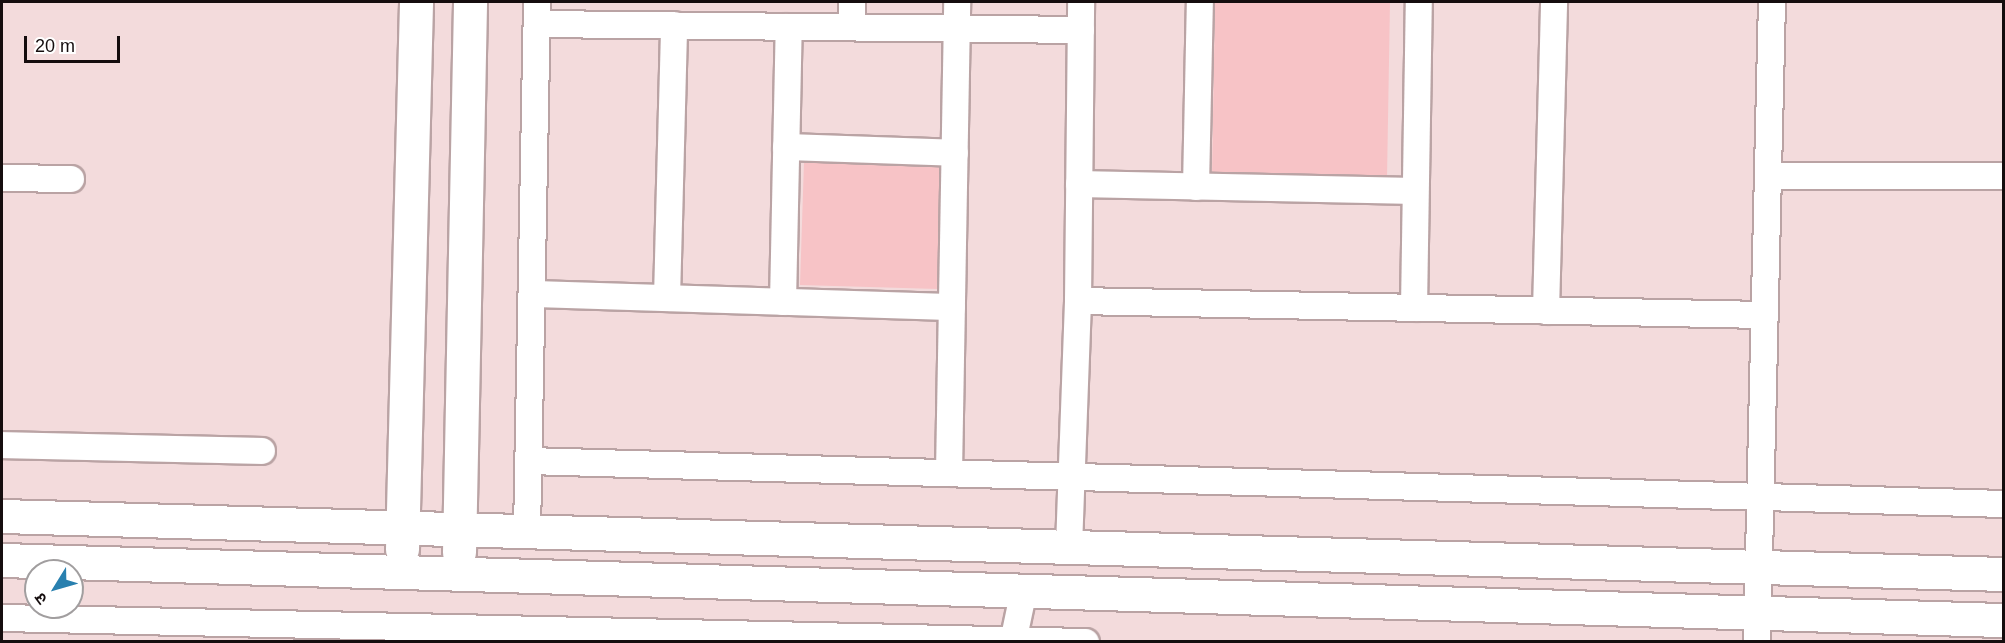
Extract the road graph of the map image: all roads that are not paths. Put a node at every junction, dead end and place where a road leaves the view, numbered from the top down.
1 (416, 2) edge
2 (470, 2) edge
3 (852, 2) edge
4 (957, 2) edge
5 (1081, 2) edge
6 (1200, 2) edge
7 (1419, 2) edge
8 (1554, 2) edge
9 (1772, 2) edge
10 (537, 13) edge
11 (674, 25) junction
12 (789, 27) junction
13 (852, 27) junction
14 (957, 28) junction
15 (1081, 30) junction
16 (786, 147) junction
17 (955, 153) junction
18 (1768, 176) junction
19 (2004, 176) edge
20 (2, 178) edge
21 (71, 179) dead end
22 (1079, 184) junction
23 (1196, 187) junction
24 (1415, 191) junction
25 (532, 294) junction
26 (667, 298) junction
27 (1078, 301) junction
28 (783, 302) junction
29 (952, 307) junction
30 (1414, 308) junction
31 (1546, 311) junction
32 (1765, 315) junction
33 (2, 445) edge
34 (262, 451) dead end
35 (529, 461) junction
36 (949, 473) junction
37 (1071, 477) junction
38 (1760, 497) junction
39 (2004, 504) edge
40 (2, 516) edge
41 (402, 528) junction
42 (459, 529) junction
43 (527, 532) junction
44 (1069, 547) junction
45 (2, 560) edge
46 (24, 564) edge
47 (84, 567) edge
48 (1759, 567) junction
49 (401, 572) junction
50 (459, 573) junction
51 (2004, 574) edge
52 (1024, 590) junction
53 (2, 618) edge
54 (38, 623) edge
55 (1757, 627) edge
56 (1998, 627) edge
57 (1013, 640) edge
58 (1086, 642) edge

1 - 41 street
2 - 42 street
3 - 13 street
4 - 14 street
5 - 15 street
6 - 23 street
7 - 24 street
8 - 31 street
9 - 18 street
10 - 11 street
10 - 25 street
11 - 12 street
11 - 26 street
12 - 13 street
12 - 16 street
13 - 14 street
14 - 15 street
14 - 17 street
15 - 22 street
16 - 17 street
16 - 28 street
17 - 29 street
18 - 19 street
18 - 32 street
20 - 21 street
22 - 23 street
22 - 27 street
23 - 24 street
24 - 30 street
25 - 26 street
25 - 35 street
26 - 28 street
27 - 30 street
27 - 37 street
28 - 29 street
29 - 36 street
30 - 31 street
31 - 32 street
32 - 38 street
33 - 34 street
35 - 36 street
35 - 43 street
36 - 37 street
37 - 38 street
37 - 44 street
38 - 39 street
38 - 48 street
40 - 41 street
41 - 42 street
41 - 49 street
42 - 43 street
42 - 50 street
43 - 44 street
44 - 48 street
45 - 46 street
47 - 49 street
48 - 51 street
48 - 55 street
49 - 50 street
50 - 52 street
52 - 55 street
52 - 57 street
53 - 54 street
54 - 57 street
55 - 56 street
57 - 58 street

